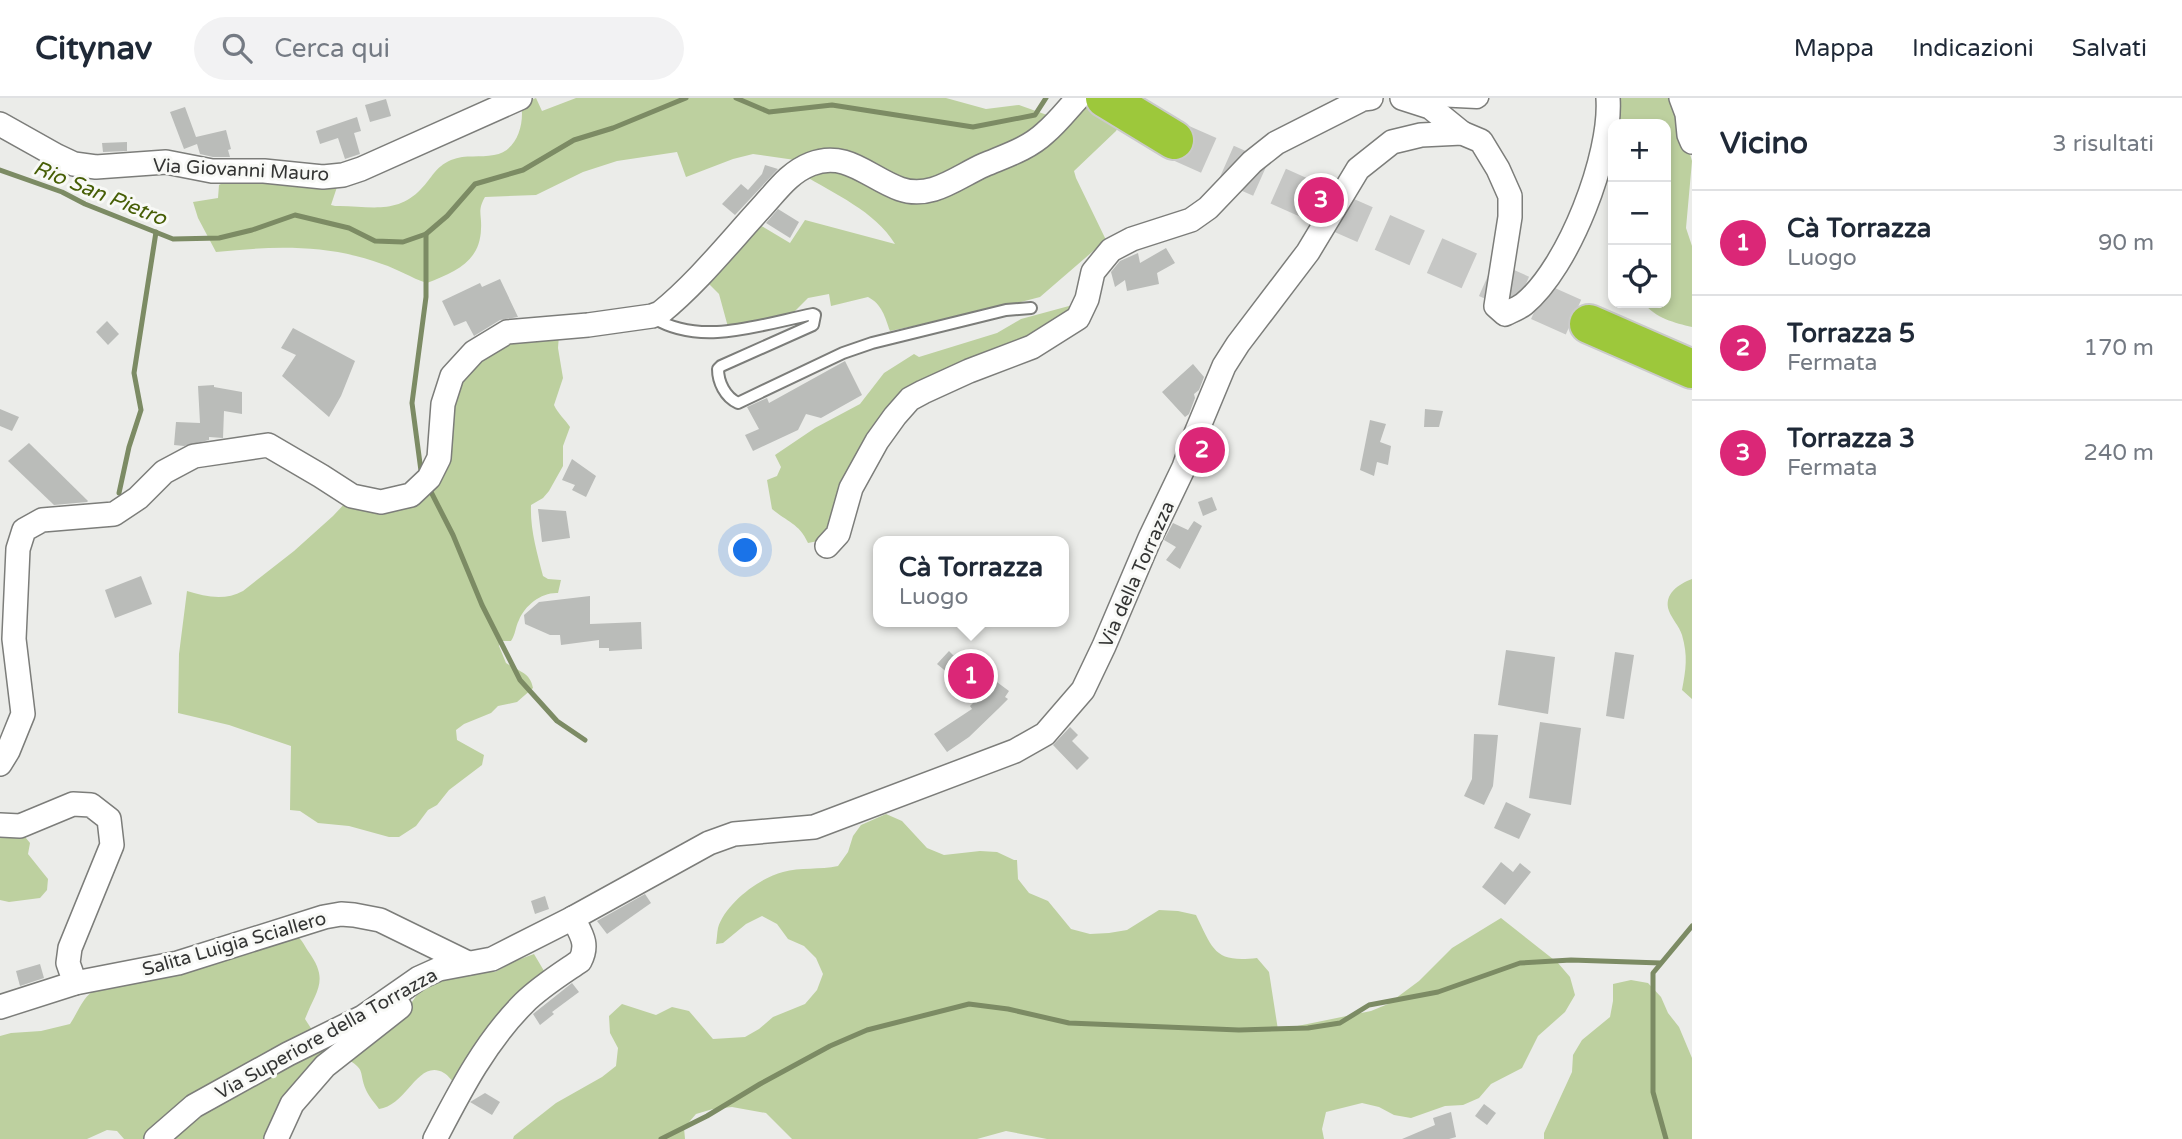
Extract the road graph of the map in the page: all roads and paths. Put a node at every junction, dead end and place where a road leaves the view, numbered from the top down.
1 (520, 98) edge
2 (1078, 98) edge
3 (1105, 98) edge
4 (1371, 98) edge
5 (1436, 98) edge
6 (1480, 98) edge
7 (1608, 98) edge
8 (1681, 98) edge
9 (1414, 99) edge
10 (0, 124) edge
11 (1462, 133) junction
12 (1174, 140) tunnel mouth
13 (1692, 142) edge
14 (1031, 308) dead end
15 (652, 316) junction
16 (1589, 324) tunnel mouth
17 (1692, 369) edge
18 (827, 546) dead end
19 (0, 764) edge
20 (0, 825) edge
21 (573, 918) junction
22 (468, 962) junction
23 (419, 978) junction
24 (75, 983) junction
25 (0, 1007) edge
26 (156, 1139) edge
27 (276, 1139) edge
28 (435, 1139) edge

1 - 10 street, Via Giovanni Mauro
2 - 15 street
3 - 12 highway
4 - 18 street
5 - 6 street
7 - 11 street
8 - 13 street
9 - 11 street
11 - 21 street, Via della Torrazza
14 - 15 lane
15 - 19 street
16 - 17 highway
20 - 24 street
21 - 22 street, Via della Torrazza
21 - 28 street
22 - 23 street, Via Superiore della Torrazza
22 - 24 street, Salita Luigia Sciallero
23 - 26 street, Via Superiore della Torrazza
23 - 27 street
24 - 25 street, Salita Luigia Sciallero

